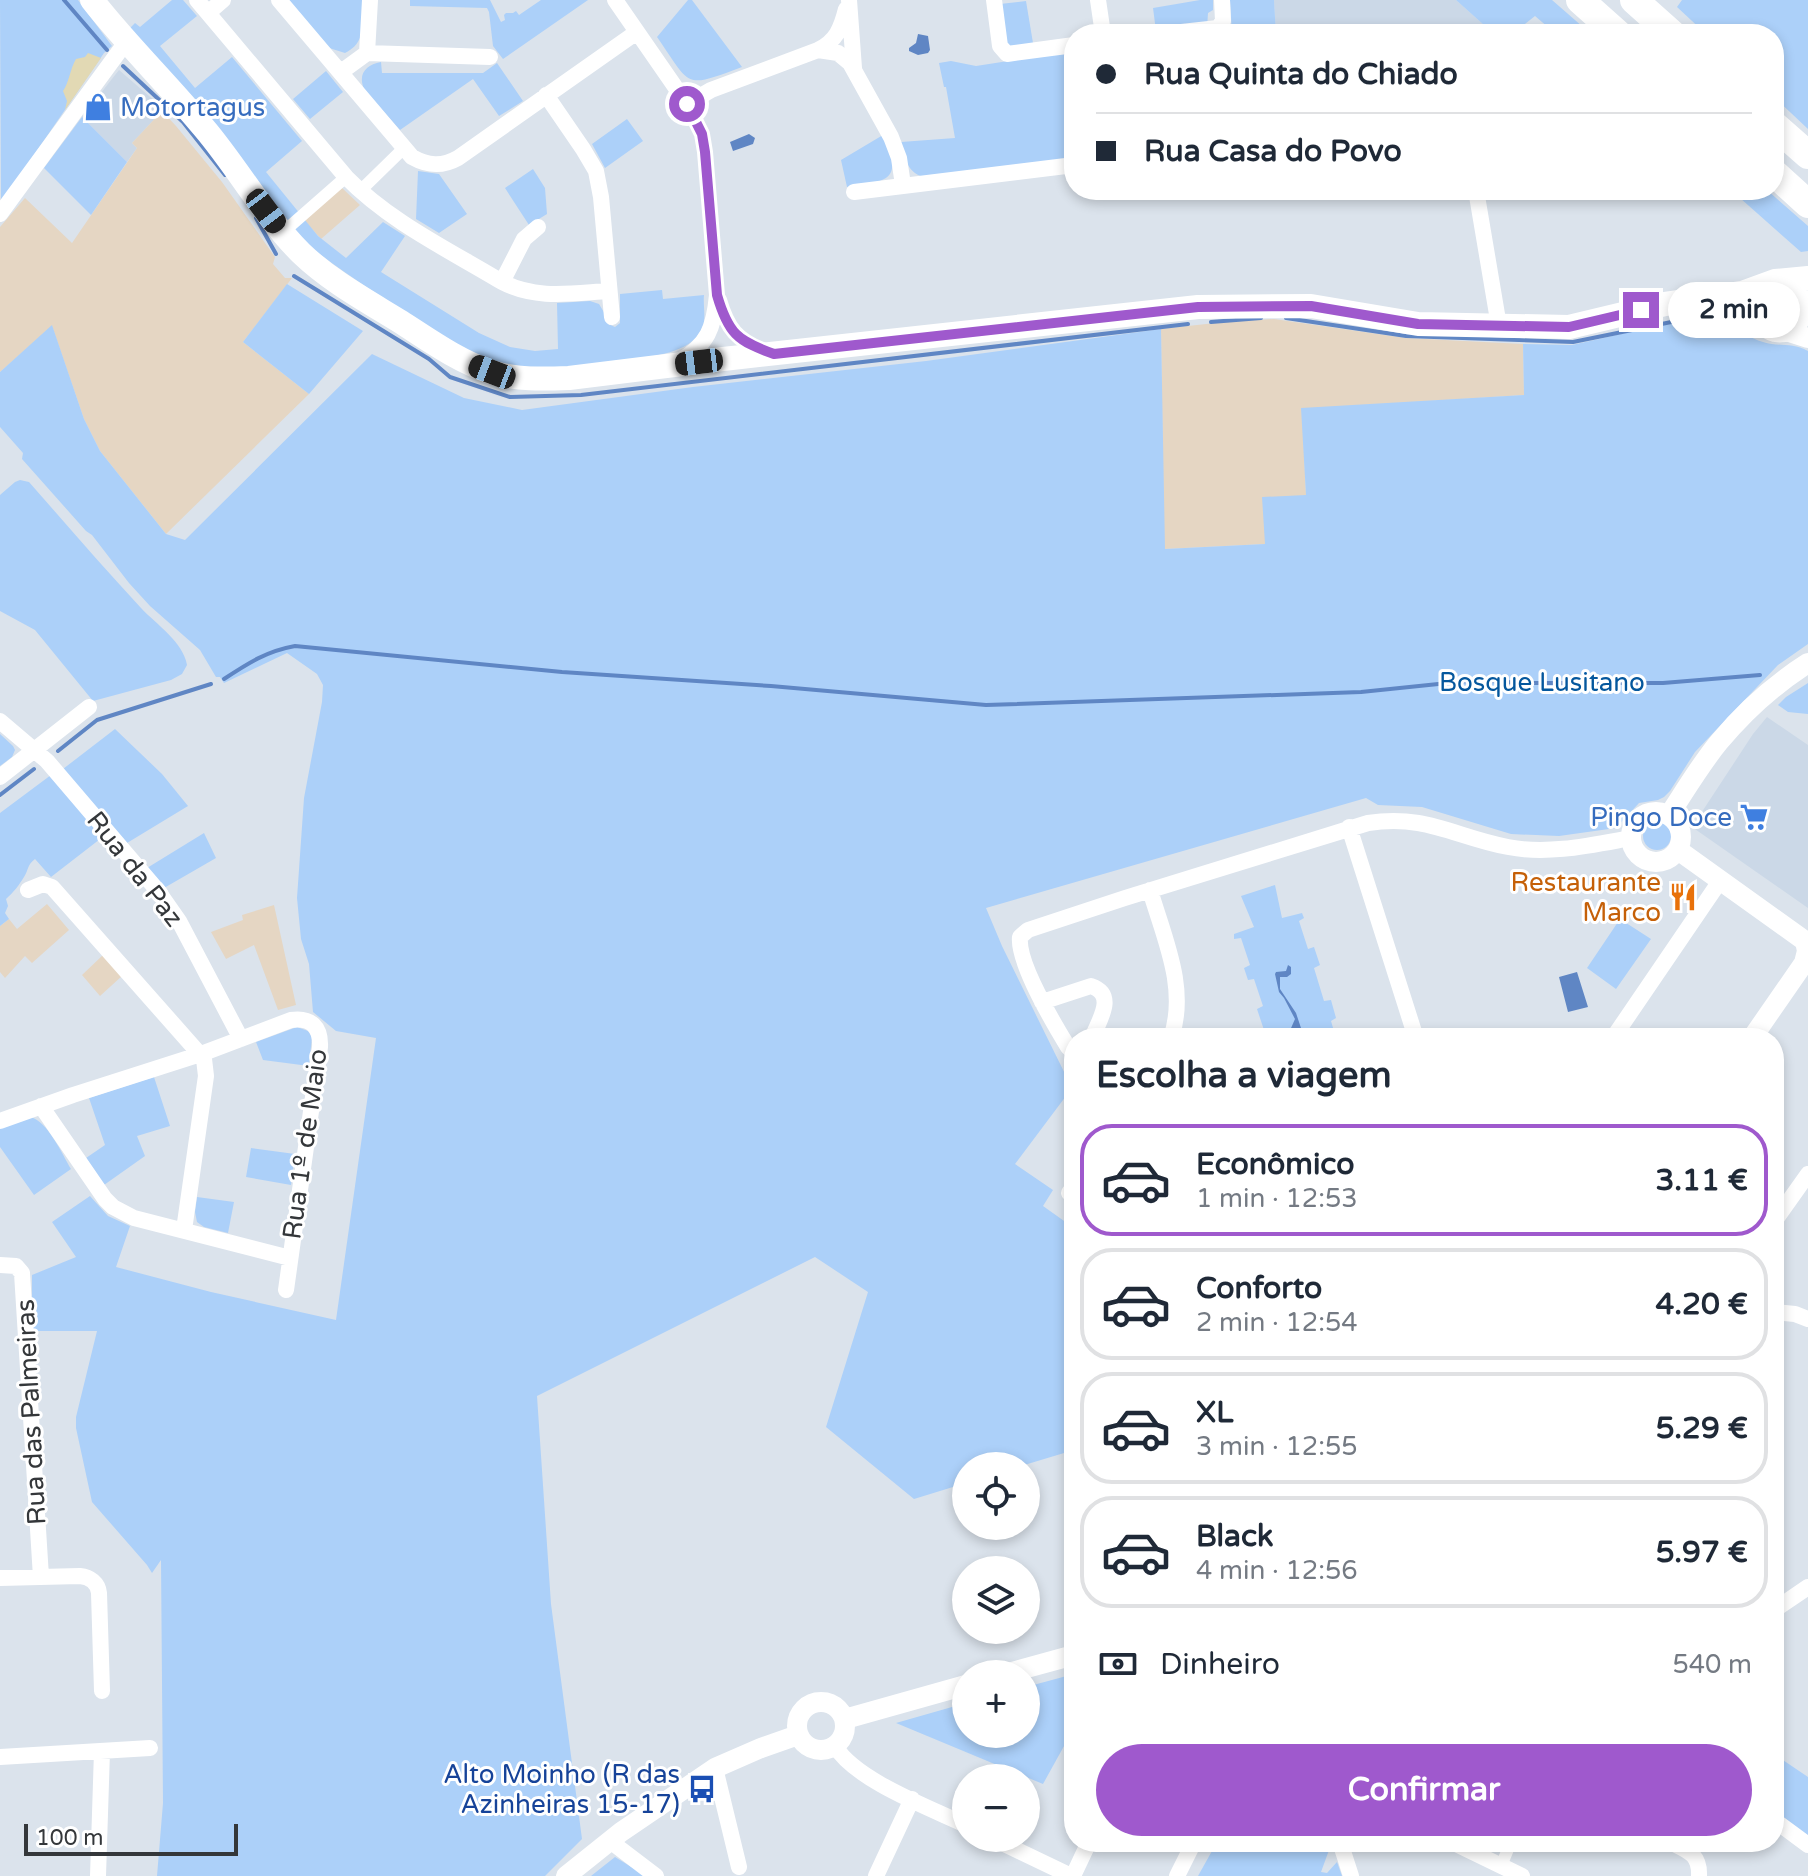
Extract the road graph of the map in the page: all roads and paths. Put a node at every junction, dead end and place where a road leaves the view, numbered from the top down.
1 (92, 0) edge
2 (223, 0) edge
3 (279, 0) edge
4 (370, 0) edge
5 (615, 0) edge
6 (849, 0) edge
7 (994, 0) edge
8 (1098, 0) edge
9 (1222, 0) edge
10 (1580, 0) edge
11 (1634, 0) edge
12 (203, 7) edge
13 (1102, 24) edge
14 (1222, 24) edge
15 (1607, 24) edge
16 (1661, 24) edge
17 (637, 32) junction
18 (126, 42) junction
19 (1064, 46) edge
20 (818, 50) junction
21 (367, 53) junction
22 (490, 57) dead end
23 (854, 70) junction
24 (341, 72) junction
25 (546, 95) junction
26 (687, 104) junction
27 (1784, 134) edge
28 (404, 148) junction
29 (1808, 155) edge
30 (1064, 166) edge
31 (346, 177) junction
32 (1784, 182) edge
33 (903, 185) junction
34 (360, 191) junction
35 (854, 192) dead end
36 (1478, 200) edge
37 (1808, 204) edge
38 (0, 214) edge
39 (289, 227) dead end
40 (538, 227) dead end
41 (502, 282) junction
42 (1772, 284) junction
43 (609, 291) junction
44 (1698, 299) junction
45 (1806, 299) edge
46 (612, 317) dead end
47 (1759, 321) junction
48 (720, 324) junction
49 (1499, 326) junction
50 (1783, 330) junction
51 (1808, 338) edge
52 (774, 354) junction
53 (723, 359) junction
54 (651, 368) junction
55 (1808, 663) edge
56 (89, 707) dead end
57 (0, 721) edge
58 (35, 750) junction
59 (0, 777) edge
60 (1669, 815) junction
61 (1349, 827) junction
62 (1631, 838) junction
63 (1678, 850) junction
64 (1720, 881) junction
65 (28, 890) dead end
66 (1150, 890) junction
67 (1042, 1002) junction
68 (1096, 1028) edge
69 (1173, 1028) edge
70 (1413, 1028) edge
71 (1620, 1028) edge
72 (1759, 1028) edge
73 (241, 1039) junction
74 (1064, 1040) edge
75 (201, 1054) junction
76 (41, 1106) junction
77 (0, 1121) edge
78 (1808, 1174) edge
79 (1784, 1208) edge
80 (184, 1230) junction
81 (290, 1258) junction
82 (0, 1265) edge
83 (286, 1290) dead end
84 (1784, 1313) edge
85 (1808, 1319) edge
86 (41, 1577) junction
87 (0, 1578) edge
88 (1808, 1587) edge
89 (1784, 1603) edge
90 (1064, 1658) edge
91 (1040, 1664) edge
92 (952, 1689) edge
93 (102, 1691) dead end
94 (845, 1719) junction
95 (798, 1735) junction
96 (835, 1746) junction
97 (150, 1748) dead end
98 (102, 1751) junction
99 (0, 1757) edge
100 (715, 1768) junction
101 (912, 1799) junction
102 (952, 1818) edge
103 (1784, 1827) edge
104 (610, 1841) junction
105 (1808, 1845) edge
106 (1021, 1852) edge
107 (1084, 1852) edge
108 (1189, 1852) edge
109 (1343, 1852) edge
110 (1472, 1852) edge
111 (1507, 1852) edge
112 (1691, 1852) edge
113 (1501, 1866) junction
114 (739, 1867) dead end
115 (98, 1876) edge
116 (566, 1876) edge
117 (656, 1876) edge
118 (876, 1876) edge
119 (1072, 1876) edge
120 (1177, 1876) edge
121 (1351, 1876) edge
122 (1522, 1876) edge
123 (1699, 1876) edge

1 - 18 main road
2 - 12 street
3 - 24 street
4 - 21 street
5 - 17 street
6 - 20 street
6 - 23 street
7 - 19 street
8 - 13 street
9 - 14 street
10 - 15 highway
11 - 16 highway
12 - 31 street
17 - 25 street
17 - 26 street
18 - 38 street
18 - 54 main road
20 - 23 street
20 - 26 street
21 - 22 street
21 - 24 street
23 - 33 street
24 - 28 street
25 - 28 street
25 - 43 street
26 - 48 street
27 - 29 highway
28 - 34 street
30 - 33 street
31 - 34 street
31 - 39 street
32 - 37 highway
33 - 35 street
34 - 41 street
36 - 49 street
40 - 41 street
41 - 43 street
42 - 44 main road
42 - 45 main road
42 - 47 main road
43 - 46 street
44 - 47 main road
44 - 49 main road
45 - 50 main road
47 - 50 main road
48 - 52 street
48 - 53 street
48 - 54 street
49 - 52 main road
50 - 51 street
52 - 53 main road
53 - 54 main road
55 - 60 street
56 - 58 street
57 - 58 street, Rua da Paz
58 - 59 street
58 - 73 street, Rua da Paz
60 - 62 street
60 - 63 street
61 - 62 street
61 - 66 street
61 - 70 street
62 - 63 street
63 - 64 street
64 - 71 street
64 - 72 street
65 - 75 street
66 - 67 street
66 - 69 street
67 - 68 street
67 - 74 street
73 - 75 street
73 - 81 street, Rua 1º de Maio
75 - 76 street
75 - 80 street
76 - 77 street
76 - 80 street
78 - 79 street
80 - 81 street
81 - 83 street, Rua 1º de Maio
82 - 86 street, Rua das Palmeiras
84 - 85 street
86 - 87 street
86 - 93 street
88 - 89 street
90 - 91 street
92 - 94 street
94 - 95 street
94 - 96 street
95 - 96 street
95 - 100 street
96 - 101 street
97 - 98 street
98 - 99 street
98 - 115 street
100 - 104 street
100 - 114 street
101 - 102 street
101 - 118 street
103 - 105 street
104 - 116 street
104 - 117 street
106 - 119 street
107 - 119 street
108 - 120 street
109 - 121 street
110 - 113 street
111 - 113 street
112 - 123 street
113 - 122 street

